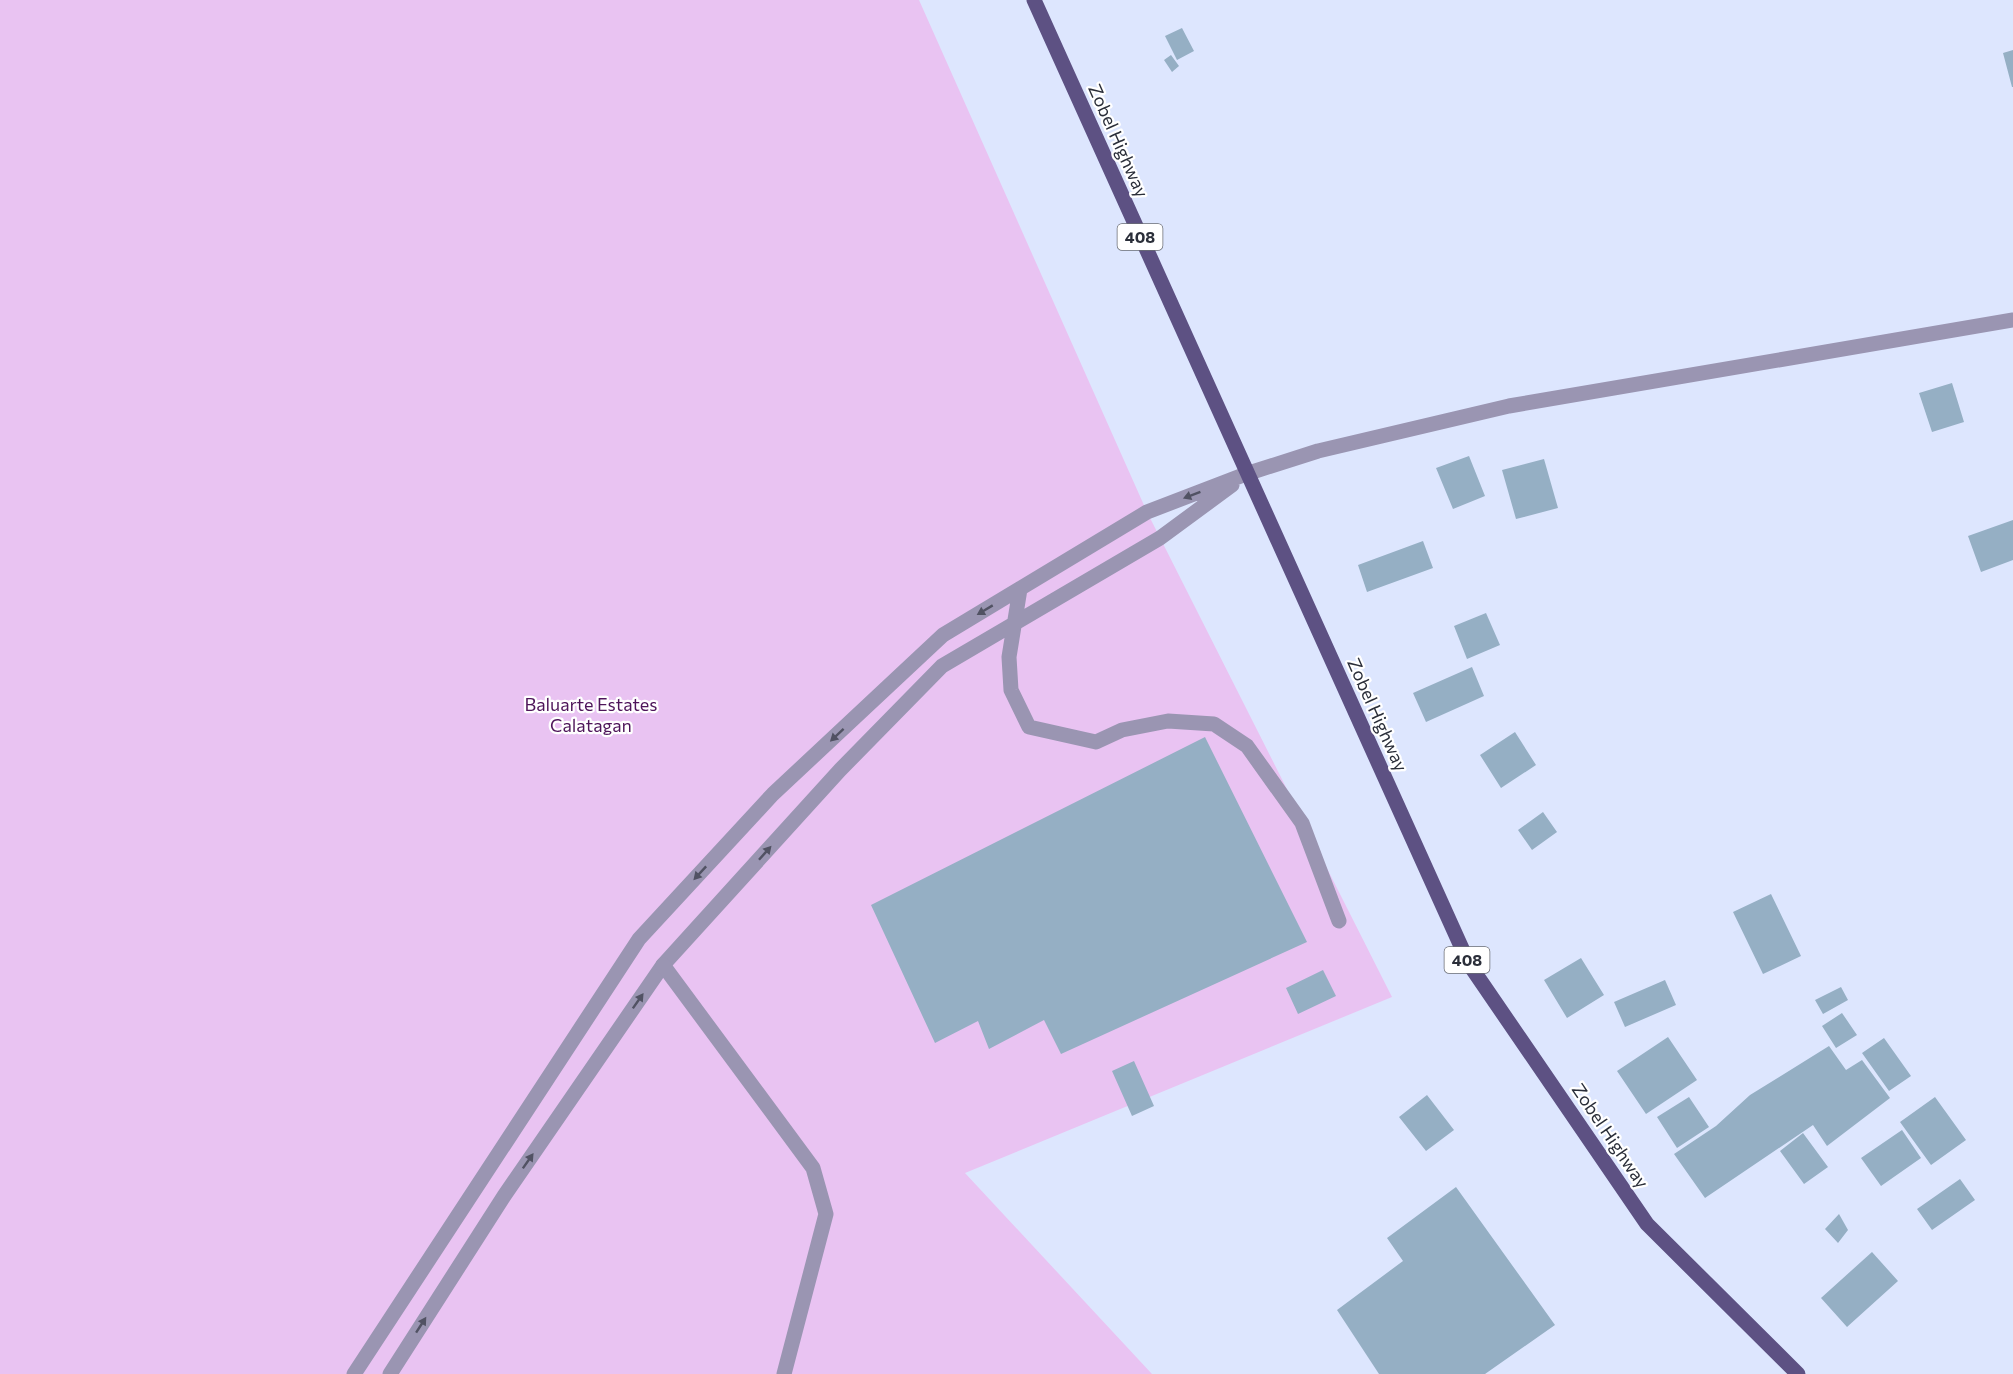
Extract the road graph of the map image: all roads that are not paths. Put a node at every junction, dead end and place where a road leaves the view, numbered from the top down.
1 (1034, 0) edge
2 (2013, 320) edge
3 (1246, 474) junction
4 (1088, 549) junction
5 (1102, 570) junction
6 (1020, 589) junction
7 (1013, 624) junction
8 (1339, 921) dead end
9 (663, 965) junction
10 (354, 1374) edge
11 (390, 1374) edge
12 (784, 1374) edge
13 (1798, 1374) edge

1 - 3 main road, Zobel Highway / 408
2 - 3 street
3 -> 4 street
3 - 5 street
3 - 13 main road, Zobel Highway / 408
4 - 5 street
4 - 6 street
5 - 7 street
6 - 7 street
6 -> 10 street
7 - 8 street
9 -> 7 street
11 -> 9 street
9 - 12 street

